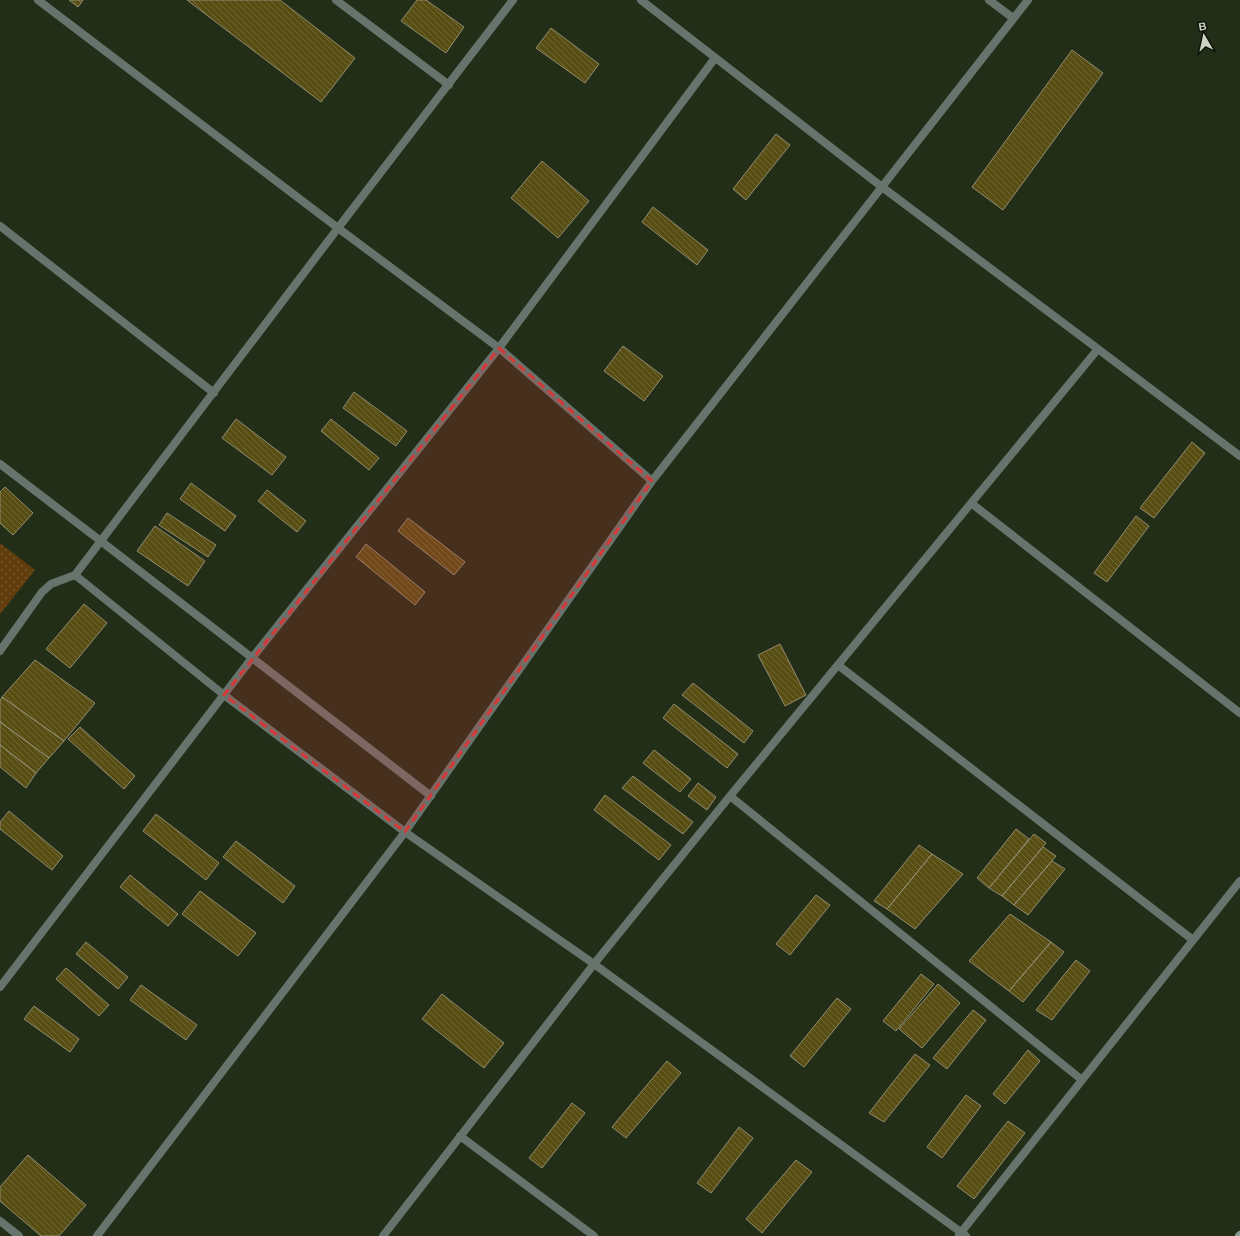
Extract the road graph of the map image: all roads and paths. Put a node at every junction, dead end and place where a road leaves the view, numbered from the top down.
1 (38, 0) edge
2 (336, 0) edge
3 (514, 0) edge
4 (641, 0) edge
5 (989, 0) edge
6 (1028, 0) edge
7 (1014, 18) junction
8 (716, 58) junction
9 (449, 85) junction
10 (882, 187) junction
11 (0, 226) edge
12 (338, 228) junction
13 (498, 348) junction
14 (1098, 349) junction
15 (214, 393) junction
16 (1240, 456) edge
17 (0, 464) edge
18 (652, 481) junction
19 (971, 503) junction
20 (102, 542) junction
21 (75, 576) junction
22 (0, 651) edge
23 (252, 658) junction
24 (838, 665) junction
25 (224, 695) junction
26 (1240, 713) edge
27 (431, 796) junction
28 (730, 796) junction
29 (405, 832) junction
30 (1240, 881) edge
31 (1193, 940) junction
32 (594, 964) junction
33 (0, 987) edge
34 (1082, 1080) junction
35 (460, 1136) junction
36 (0, 1221) edge
37 (962, 1235) edge
38 (19, 1236) edge
39 (97, 1236) edge
40 (383, 1236) edge
41 (594, 1236) edge

1 - 12 street
2 - 9 street
3 - 9 street
4 - 8 street
5 - 7 street
6 - 7 street
7 - 10 street
8 - 10 street
8 - 13 street
9 - 12 street
10 - 14 street
10 - 18 street
11 - 15 street
12 - 13 street
12 - 15 street
13 - 18 street
13 - 23 street
14 - 16 street
14 - 19 street
15 - 20 street
17 - 20 street
18 - 27 street
19 - 24 street
19 - 26 street
20 - 21 street
20 - 23 street
21 - 22 street
21 - 25 street
23 - 25 street
23 - 27 street
24 - 28 street
24 - 31 street
25 - 29 street
25 - 33 street
27 - 29 street
28 - 32 street
28 - 34 street
29 - 32 street
29 - 39 street
30 - 31 street
31 - 34 street
32 - 35 street
32 - 37 street
34 - 37 street
35 - 40 street
35 - 41 street
36 - 38 street

